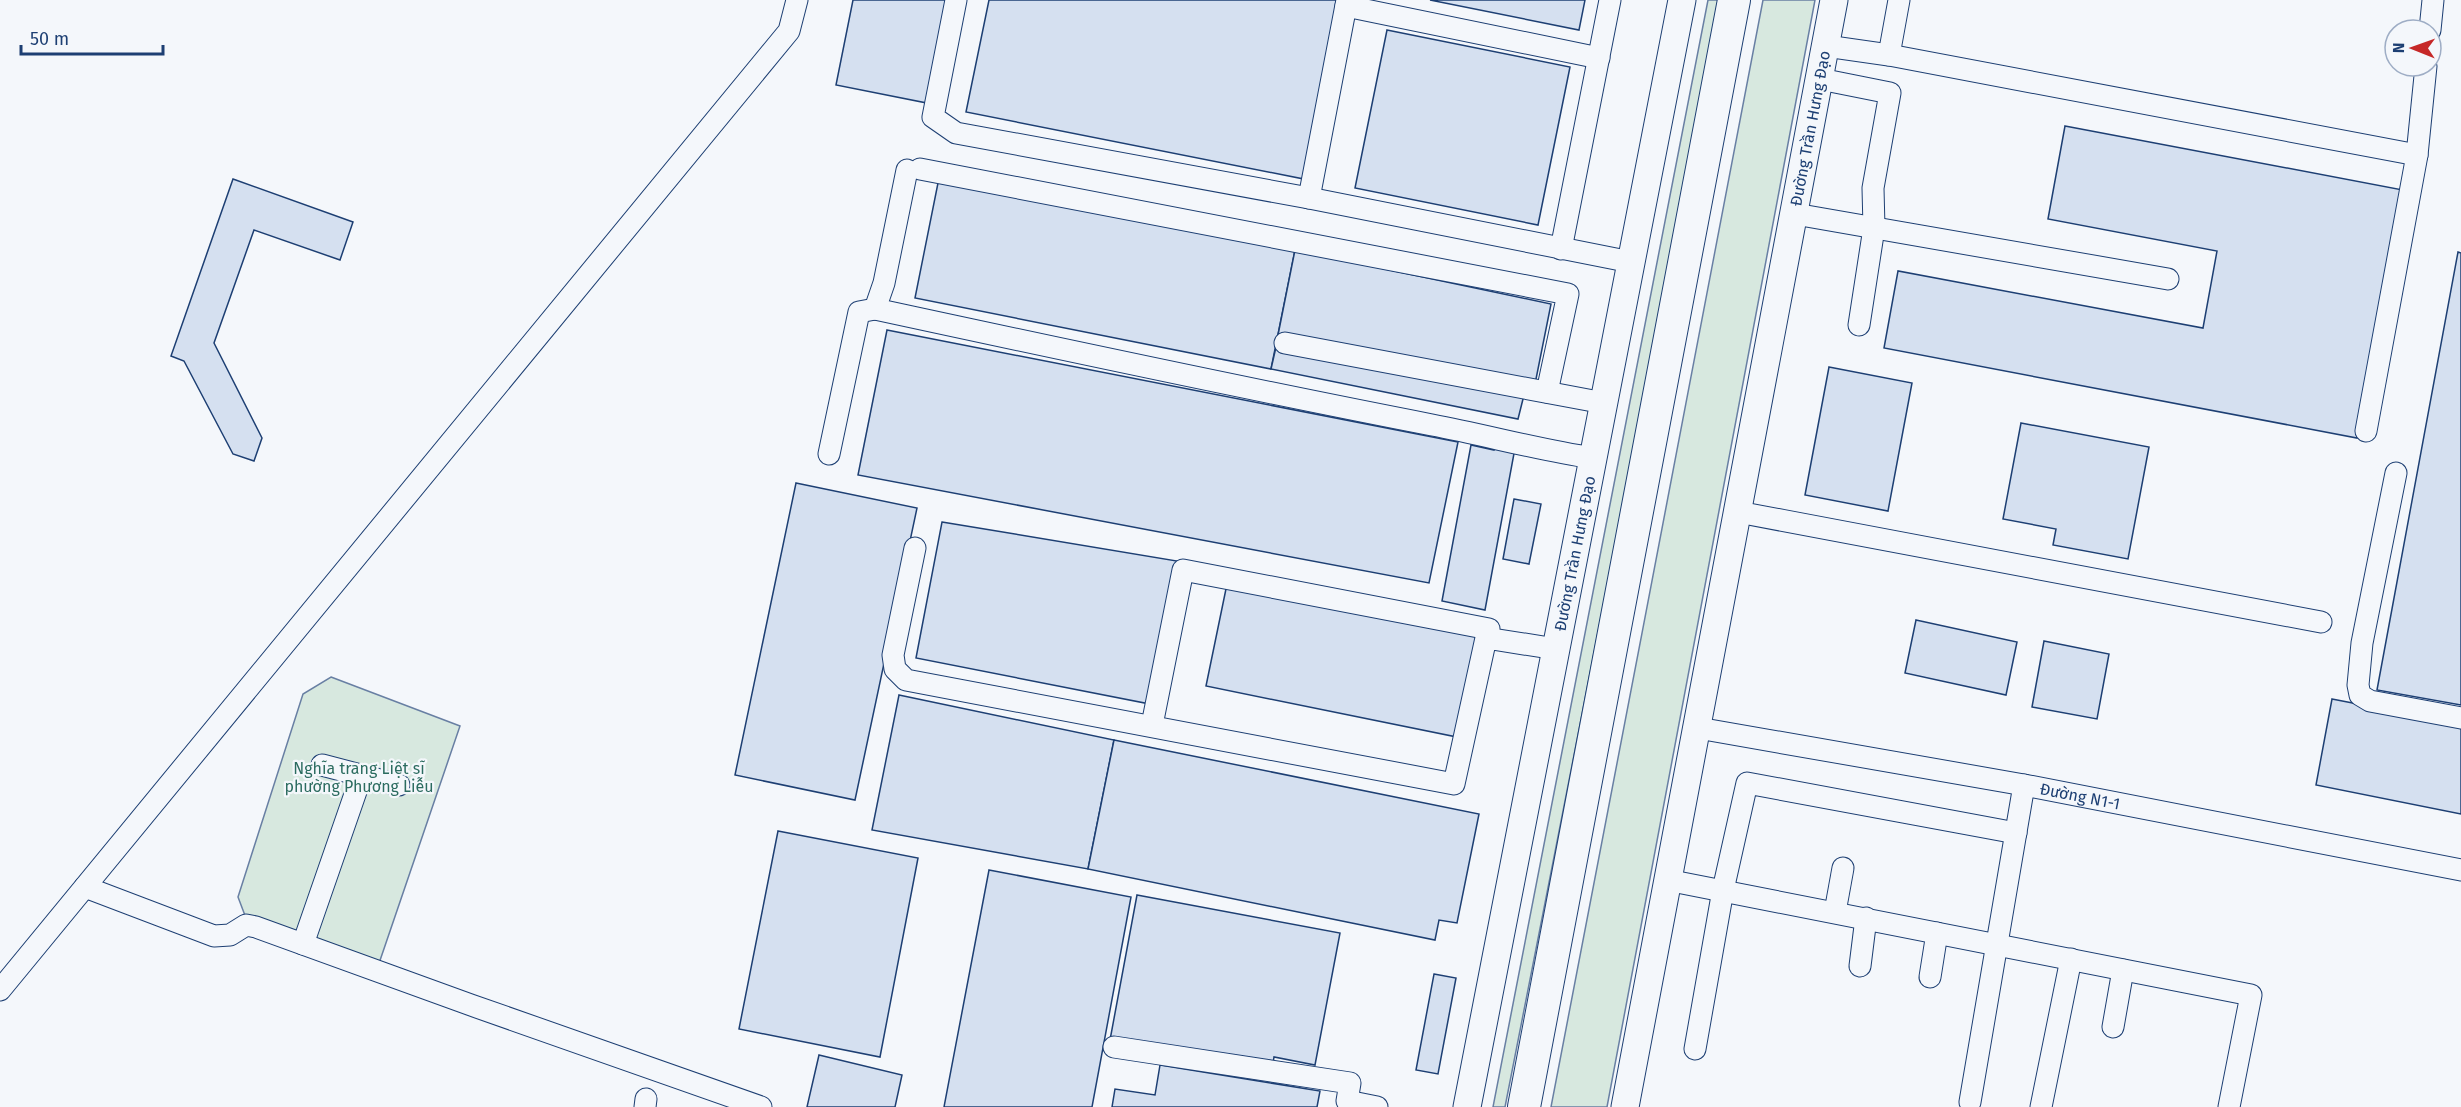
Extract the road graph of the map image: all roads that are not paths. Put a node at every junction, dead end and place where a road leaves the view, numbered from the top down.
1 (797, 0) edge
2 (956, 0) edge
3 (1610, 0) edge
4 (1682, 0) edge
5 (1734, 0) edge
6 (1834, 0) edge
7 (1899, 0) edge
8 (2433, 0) edge
9 (1347, 3) edge
10 (2431, 18) edge
11 (1826, 46) junction
12 (1889, 55) junction
13 (1599, 58) junction
14 (2425, 78) edge
15 (1820, 79) junction
16 (2417, 154) junction
17 (1309, 198) junction
18 (1795, 214) junction
19 (1874, 228) junction
20 (1561, 249) junction
21 (1631, 262) junction
22 (2168, 279) dead end
23 (875, 309) junction
24 (1859, 325) dead end
25 (1285, 343) dead end
26 (1547, 392) junction
27 (1604, 403) junction
28 (2366, 431) dead end
29 (829, 454) dead end
30 (1593, 458) junction
31 (2396, 474) dead end
32 (1738, 512) junction
33 (915, 548) dead end
34 (2321, 622) dead end
35 (1487, 638) junction
36 (1556, 649) junction
37 (2461, 718) edge
38 (1152, 725) junction
39 (1698, 728) junction
40 (322, 765) dead end
41 (361, 777) junction
42 (399, 785) dead end
43 (2024, 785) junction
44 (2016, 833) junction
45 (1843, 868) dead end
46 (2461, 870) edge
47 (1667, 880) junction
48 (85, 887) junction
49 (1723, 890) junction
50 (1835, 912) junction
51 (1866, 918) junction
52 (1937, 933) junction
53 (303, 944) junction
54 (1996, 944) junction
55 (2072, 959) junction
56 (1860, 966) dead end
57 (2123, 970) junction
58 (1930, 977) dead end
59 (0, 990) edge
60 (2113, 1027) dead end
61 (1114, 1047) dead end
62 (1695, 1049) dead end
63 (1970, 1102) dead end
64 (761, 1107) edge
65 (1377, 1107) edge
66 (1467, 1107) edge
67 (1524, 1107) edge
68 (1624, 1107) edge
69 (2041, 1107) edge
70 (2229, 1107) edge

1 - 48 street
2 - 17 street
3 - 13 street
4 - 21 main road, Đường Trần Hưng Đạo
5 - 67 highway
6 - 11 main road, Đường Trần Hưng Đạo
7 - 12 street
8 - 10 street
9 - 13 street
9 - 17 street
11 - 12 street
11 - 15 main road, Đường Trần Hưng Đạo
12 - 16 street
13 - 20 street
14 - 16 street
15 - 18 main road, Đường Trần Hưng Đạo
15 - 19 street
16 - 28 street
17 - 20 street
18 - 19 street
18 - 32 main road, Đường Trần Hưng Đạo
19 - 22 street
19 - 24 street
20 - 21 street
21 - 27 main road, Đường Trần Hưng Đạo
23 - 26 street
23 - 29 street
23 - 30 street
25 - 26 street
26 - 27 street
27 - 30 main road, Đường Trần Hưng Đạo
30 - 36 main road, Đường Trần Hưng Đạo
31 - 37 street
32 - 34 street
32 - 39 main road, Đường Trần Hưng Đạo
33 - 38 street
35 - 36 street
35 - 38 street
35 - 38 street
36 - 66 main road, Đường Trần Hưng Đạo
39 - 43 street, Đường N1-1
39 - 47 main road, Đường Trần Hưng Đạo
40 - 41 street
41 - 42 street
41 - 53 street
43 - 44 street
43 - 46 street, Đường N1-1
44 - 49 street
44 - 54 street
45 - 50 street
47 - 49 street
47 - 68 main road, Đường Trần Hưng Đạo
48 - 53 street
48 - 59 street
49 - 50 street
49 - 62 street
50 - 51 street
51 - 52 street
51 - 56 street
52 - 54 street
52 - 58 street
53 - 64 street
54 - 55 street
54 - 63 street
55 - 57 street
55 - 69 street
57 - 60 street
57 - 70 street
61 - 65 street

